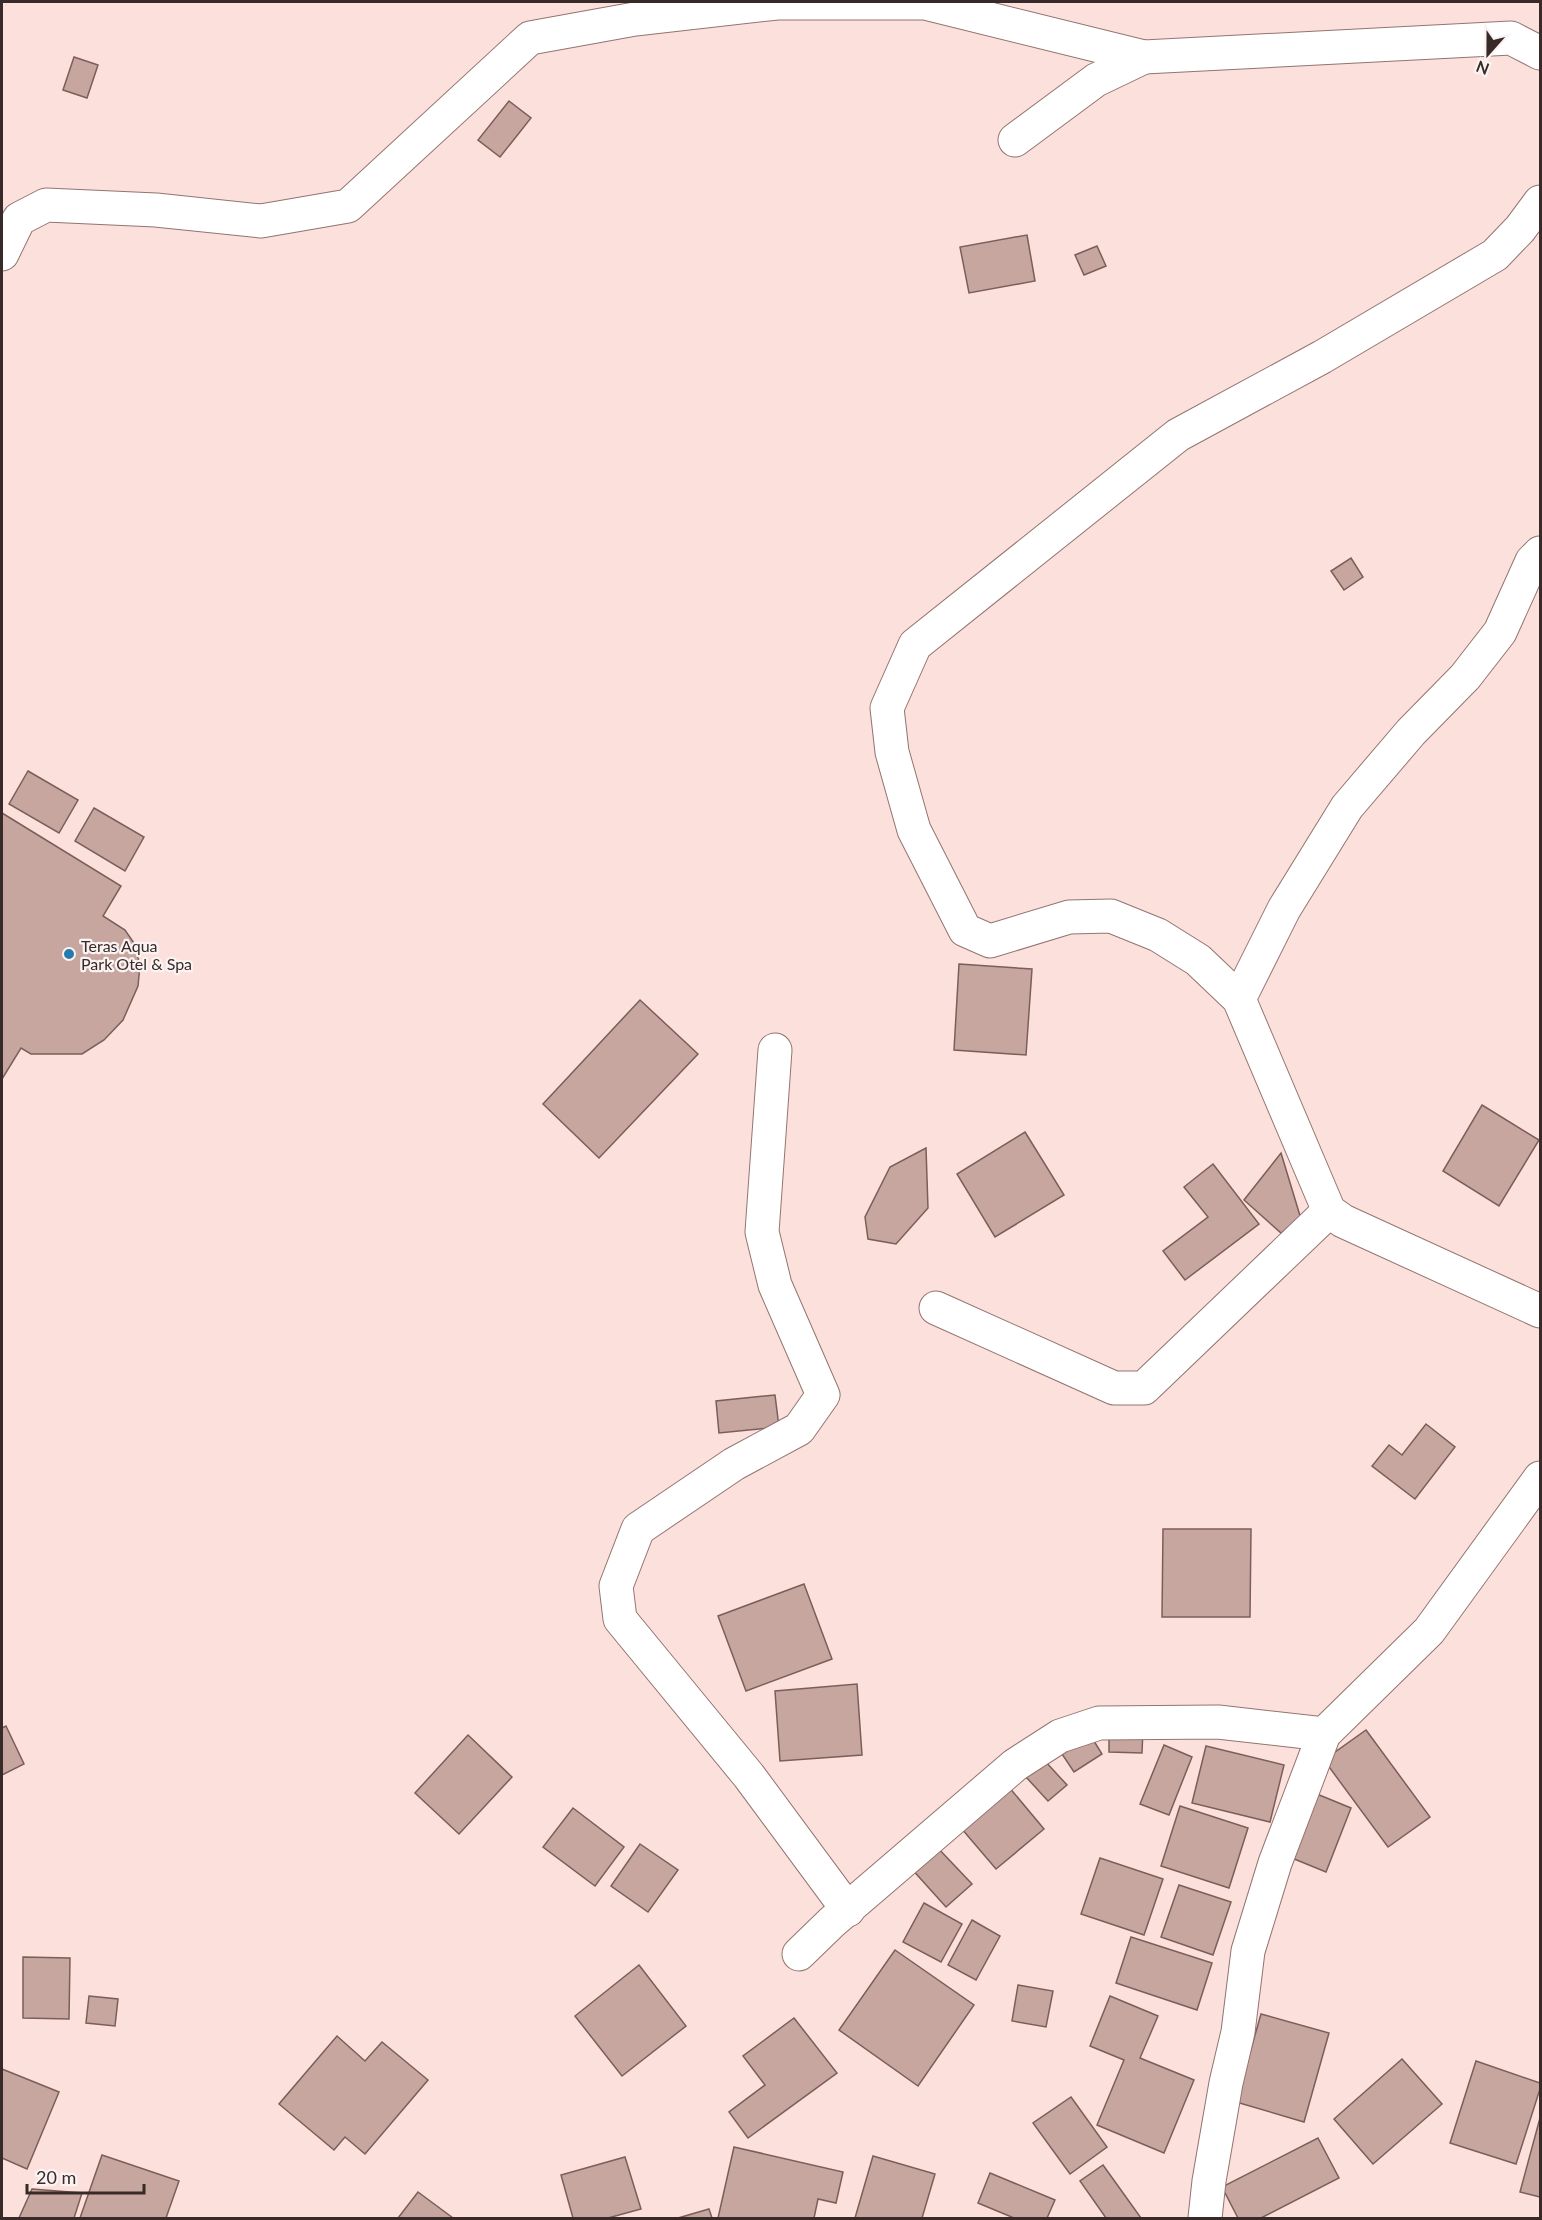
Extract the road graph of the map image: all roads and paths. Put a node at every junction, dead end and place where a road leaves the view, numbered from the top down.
1 (1540, 53) edge
2 (1144, 57) junction
3 (1015, 140) dead end
4 (1540, 202) edge
5 (2, 254) edge
6 (1540, 553) edge
7 (1239, 999) junction
8 (775, 1050) dead end
9 (1329, 1210) junction
10 (936, 1308) dead end
11 (1540, 1311) edge
12 (1540, 1478) edge
13 (1324, 1734) junction
14 (848, 1910) junction
15 (799, 1954) dead end
16 (1205, 2218) edge

1 - 2 street
2 - 3 street
2 - 5 street
4 - 7 street
6 - 7 street
7 - 9 street
8 - 14 street
9 - 10 street
9 - 11 street
12 - 13 street
13 - 14 street
13 - 16 street
14 - 15 street

